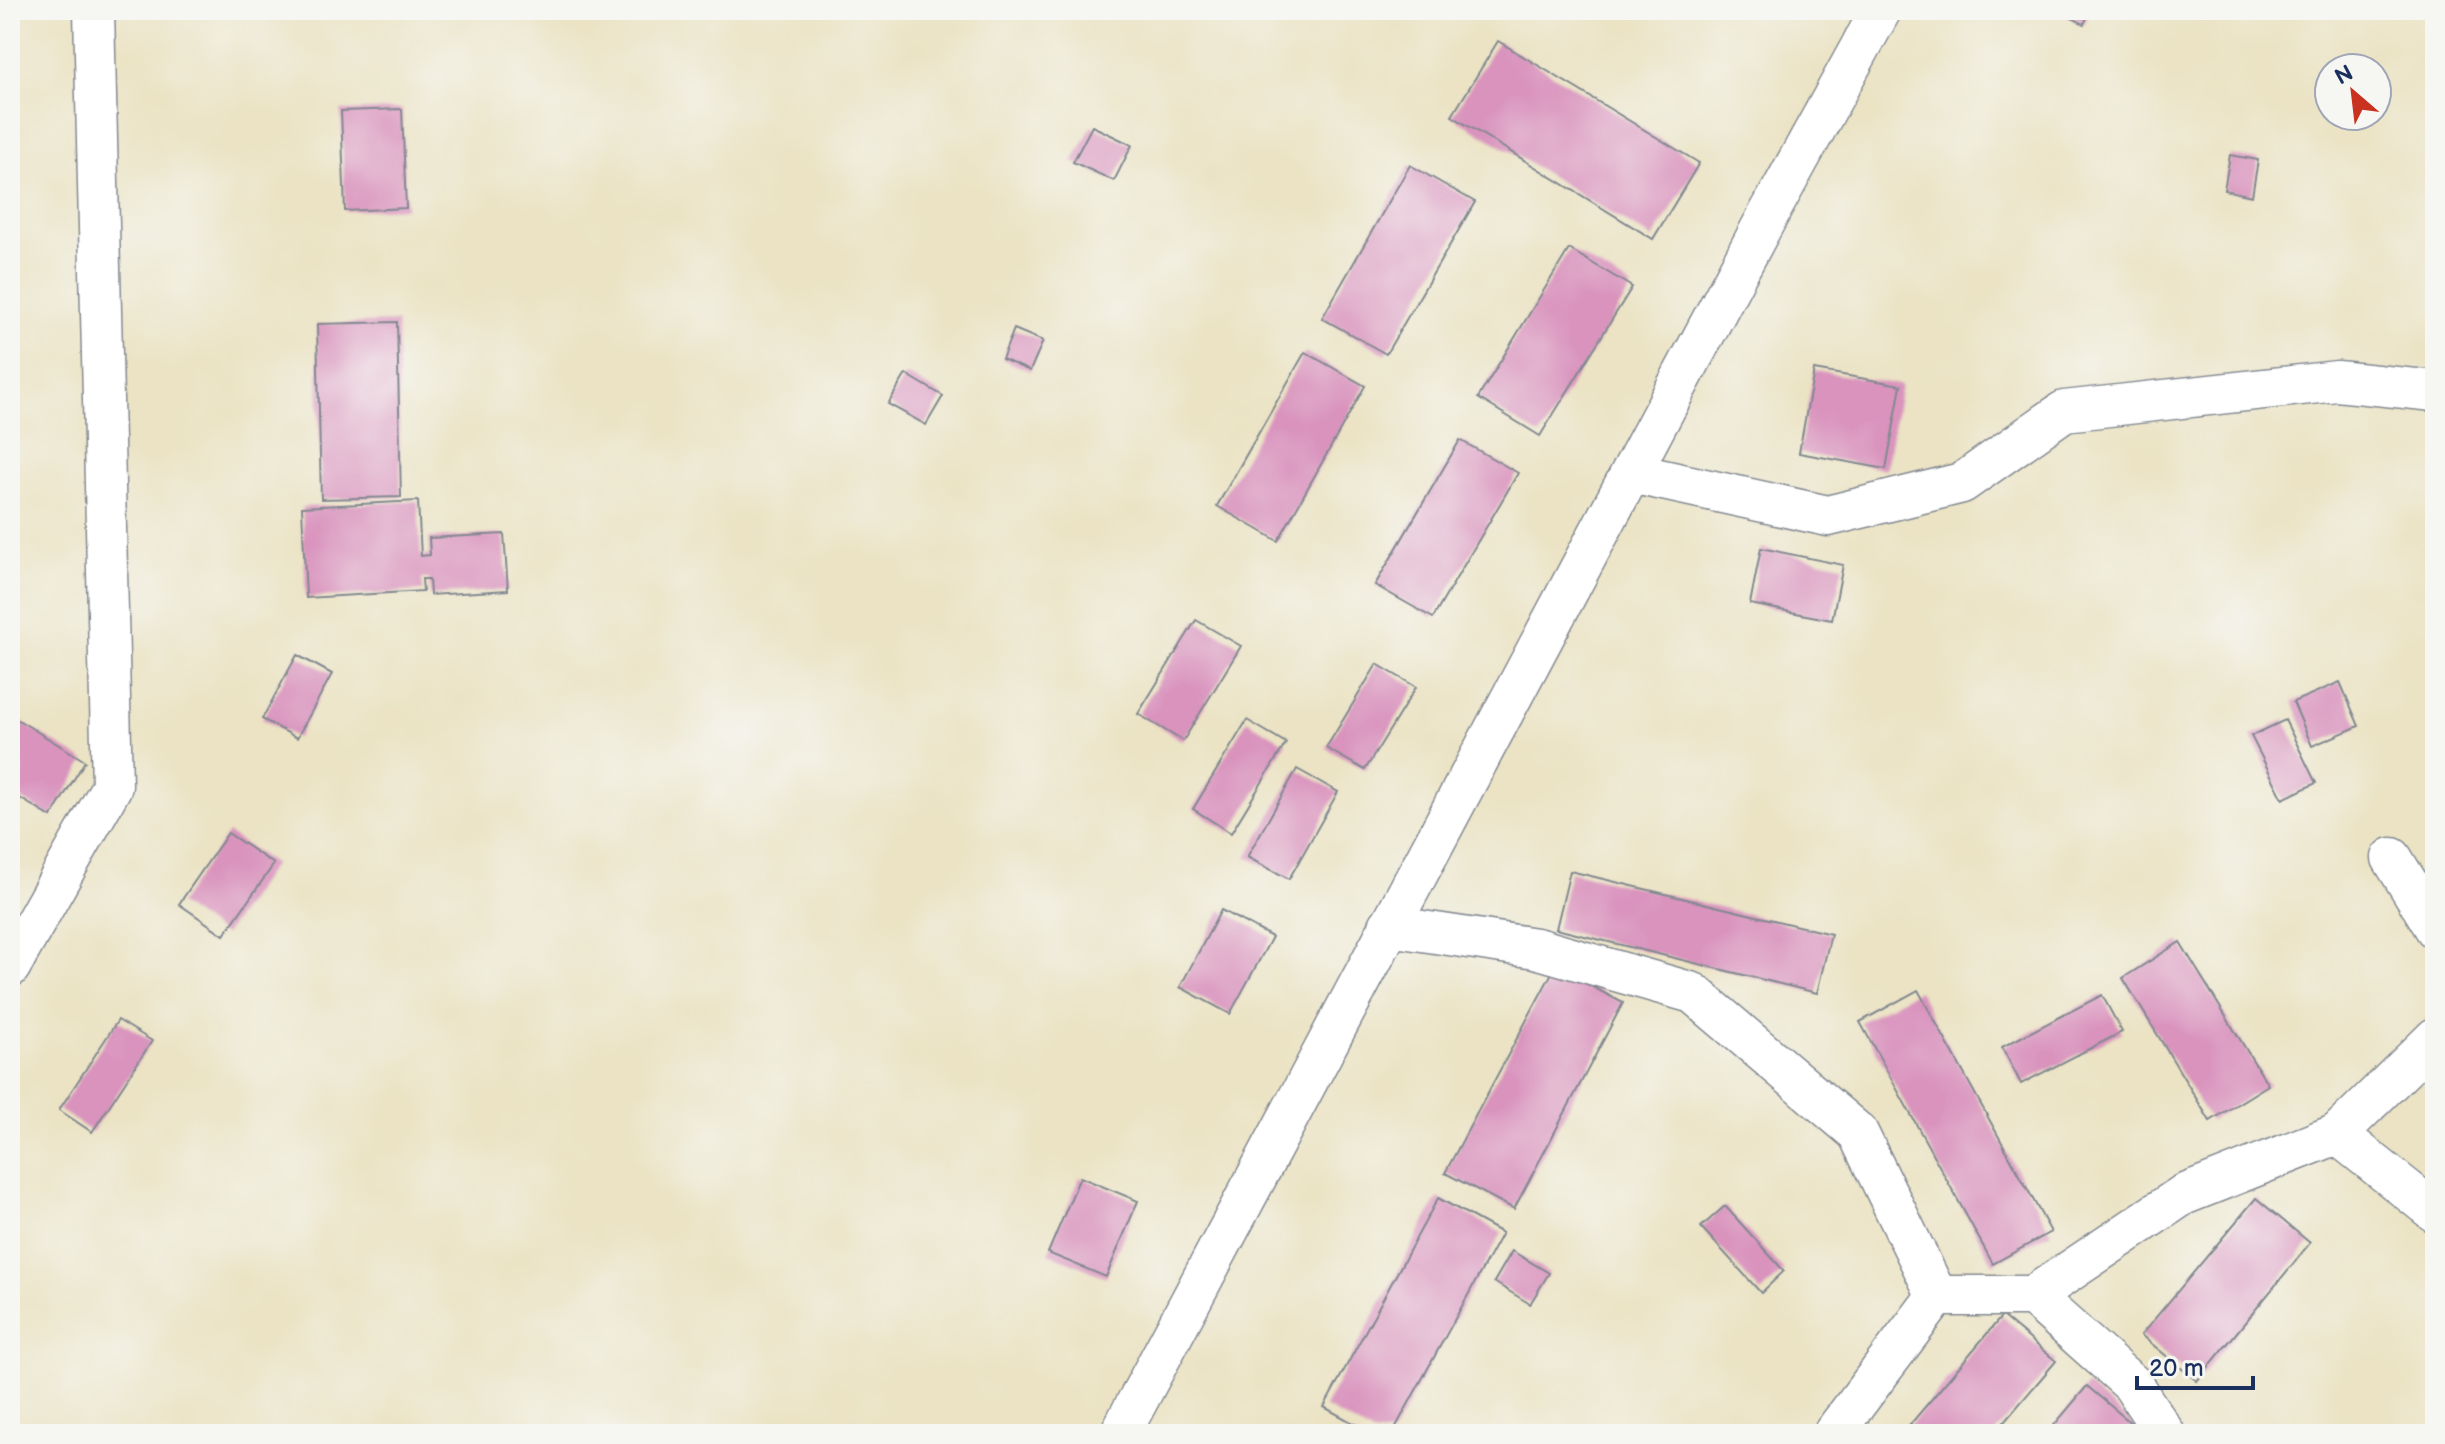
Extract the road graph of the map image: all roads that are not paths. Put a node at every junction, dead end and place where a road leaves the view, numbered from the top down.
1 (94, 10) edge
2 (1881, 10) edge
3 (2435, 391) edge
4 (1631, 473) junction
5 (2392, 858) dead end
6 (1389, 926) junction
7 (2435, 928) edge
8 (10, 967) edge
9 (2435, 1038) edge
10 (2337, 1134) junction
11 (2435, 1212) edge
12 (1937, 1296) junction
13 (2033, 1296) junction
14 (1120, 1434) edge
15 (1833, 1434) edge
16 (2165, 1434) edge

1 - 8 street
2 - 4 street
3 - 4 street
4 - 6 street
5 - 7 street
6 - 12 street
6 - 14 street
9 - 10 street
10 - 11 street
10 - 13 street
12 - 13 street
12 - 15 street
13 - 16 street

